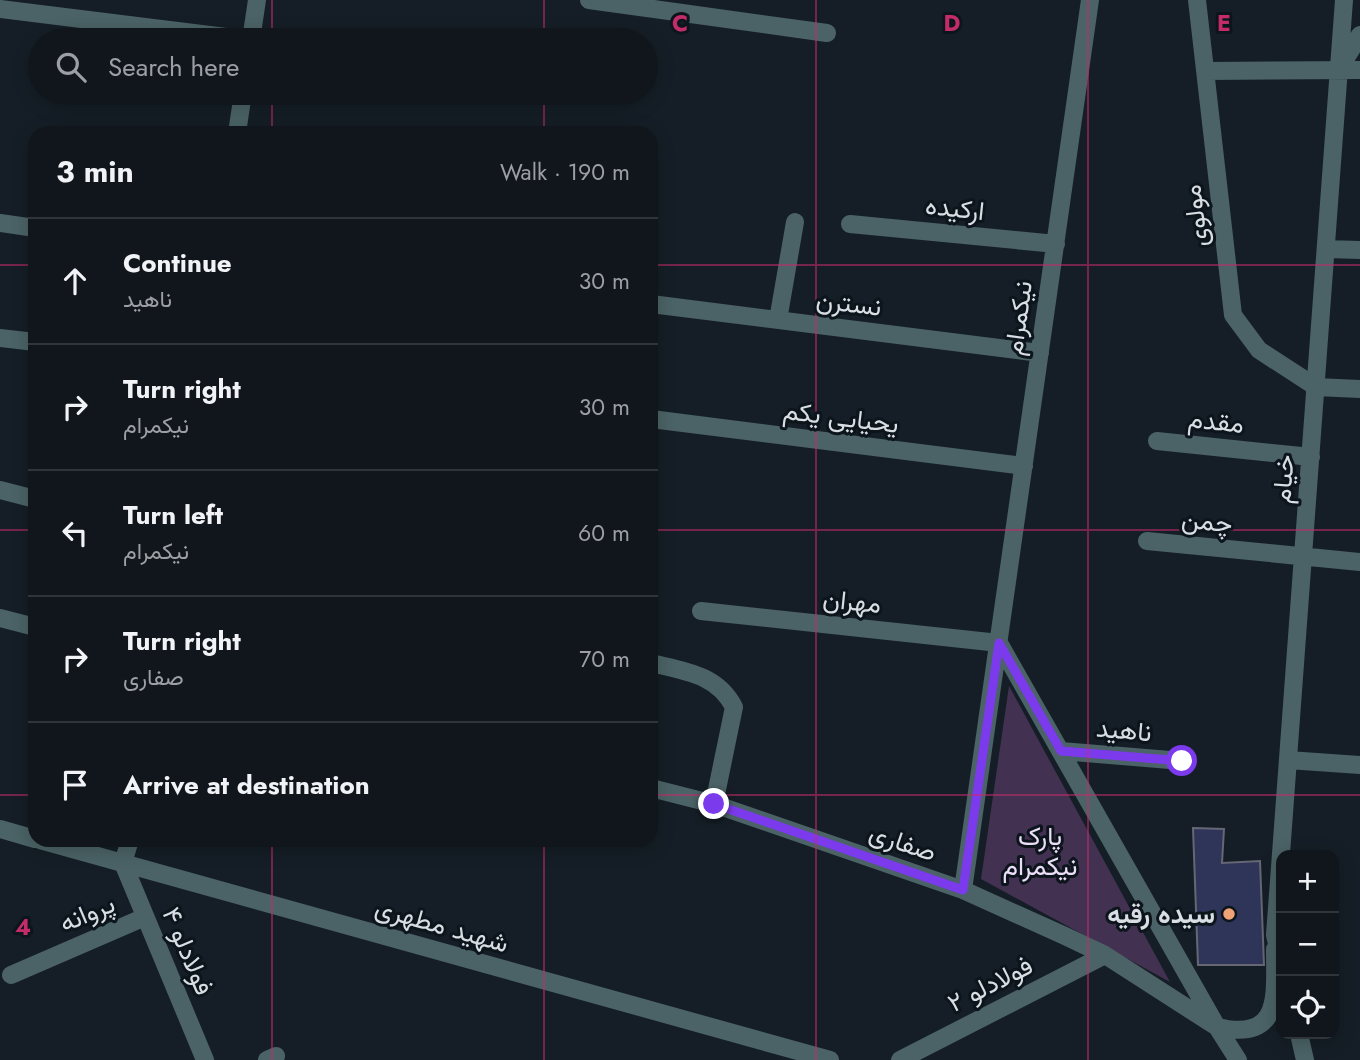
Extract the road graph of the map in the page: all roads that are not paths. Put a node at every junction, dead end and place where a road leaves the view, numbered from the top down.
1 (257, 0) edge
2 (589, 0) edge
3 (1090, 0) edge
4 (1196, 0) edge
5 (1344, 0) edge
6 (626, 3) edge
7 (0, 9) edge
8 (154, 28) edge
9 (253, 28) edge
10 (827, 33) dead end
11 (1360, 34) edge
12 (1339, 69) junction
13 (1360, 70) edge
14 (1205, 71) junction
15 (241, 105) edge
16 (238, 126) edge
17 (795, 222) dead end
18 (0, 223) edge
19 (850, 224) dead end
20 (28, 227) edge
21 (1056, 244) junction
22 (1326, 249) junction
23 (1360, 250) edge
24 (658, 305) edge
25 (778, 320) junction
26 (0, 338) edge
27 (28, 341) edge
28 (1040, 352) junction
29 (1315, 387) junction
30 (1360, 389) edge
31 (658, 420) edge
32 (1157, 441) dead end
33 (1311, 457) junction
34 (1024, 466) junction
35 (0, 490) edge
36 (28, 497) edge
37 (1147, 541) dead end
38 (1303, 558) junction
39 (1360, 562) edge
40 (701, 611) dead end
41 (0, 618) edge
42 (28, 625) edge
43 (999, 643) junction
44 (658, 665) edge
45 (1061, 751) junction
46 (1288, 760) junction
47 (1182, 761) dead end
48 (1360, 765) edge
49 (658, 790) edge
50 (714, 804) junction
51 (0, 829) edge
52 (28, 837) edge
53 (66, 847) edge
54 (128, 847) edge
55 (123, 863) junction
56 (963, 890) junction
57 (145, 917) junction
58 (1275, 935) junction
59 (1276, 939) edge
60 (1105, 955) junction
61 (11, 975) dead end
62 (1217, 1027) junction
63 (1299, 1039) edge
64 (205, 1060) edge
65 (830, 1060) edge
66 (900, 1060) edge
67 (1238, 1060) edge
68 (1305, 1060) edge

1 - 9 street
2 - 6 street
3 - 21 street, نیکمرام
4 - 14 street, مولوی
5 - 12 street, خیام
6 - 10 street
7 - 8 street
11 - 12 street
12 - 13 street
12 - 14 street
12 - 22 street, خیام
14 - 29 street, مولوی
15 - 16 street
17 - 25 street
18 - 20 street
19 - 21 street, ارکیده
21 - 28 street, نیکمرام
22 - 23 street
22 - 29 street, خیام
24 - 25 street, نسترن
25 - 28 street, نسترن
26 - 27 street
28 - 34 street, نیکمرام
29 - 30 street
29 - 33 street, خیام
31 - 34 street, یحیایی یکم
32 - 33 street, مقدم
33 - 38 street, خیام
34 - 43 street, نیکمرام
35 - 36 street
37 - 38 street, چمن
38 - 39 street, چمن
38 - 46 street, خیام
40 - 43 street, مهران
41 - 42 street
43 - 45 street
43 - 56 street, نیکمرام
44 - 50 street
45 - 47 street, ناهید
45 - 62 street
46 - 48 street
46 - 58 street, خیام
49 - 50 street, صفاری
50 - 56 street, صفاری
51 - 52 street, شهید مطهری
53 - 55 street, شهید مطهری
54 - 55 street
55 - 57 street, فولادلو ۴
55 - 65 street, شهید مطهری
56 - 60 street, صفاری
57 - 61 street, پروانه
57 - 64 street, فولادلو ۴
58 - 59 street, خیام
58 - 62 street
60 - 62 street, صفاری
60 - 66 street, فولادلو ۲
62 - 67 street, صفاری
63 - 68 street

